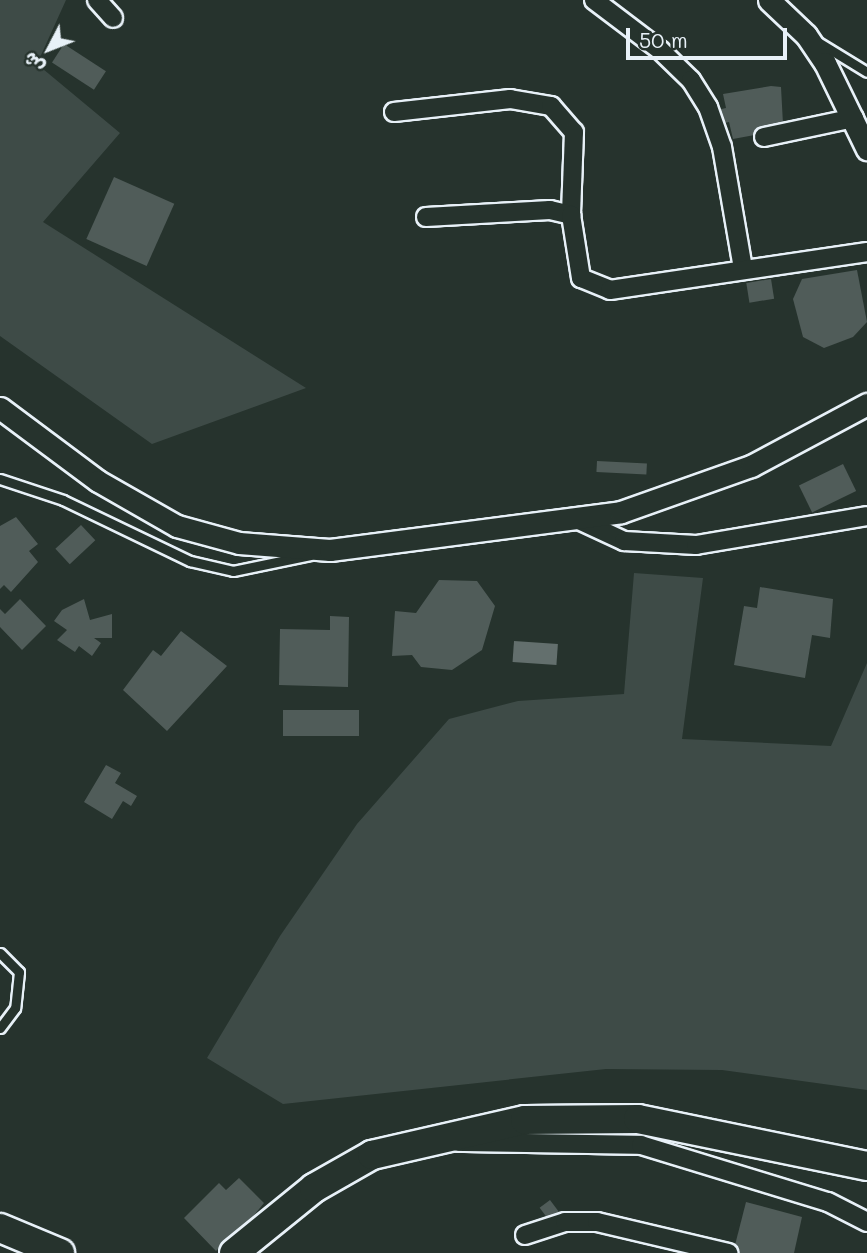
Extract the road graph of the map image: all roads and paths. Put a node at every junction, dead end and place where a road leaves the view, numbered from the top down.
1 (97, 0) edge
2 (594, 0) edge
3 (769, 0) edge
4 (113, 18) dead end
5 (806, 35) junction
6 (867, 72) edge
7 (394, 112) dead end
8 (854, 118) junction
9 (764, 137) dead end
10 (867, 149) edge
11 (571, 215) junction
12 (426, 217) dead end
13 (867, 252) edge
14 (743, 268) junction
15 (867, 404) edge
16 (0, 408) edge
17 (0, 479) edge
18 (867, 516) edge
19 (579, 520) junction
20 (330, 550) junction
21 (0, 953) edge
22 (0, 1028) edge
23 (434, 1140) junction
24 (867, 1166) edge
25 (867, 1222) edge
26 (0, 1228) edge
27 (525, 1235) dead end
28 (60, 1253) edge
29 (234, 1253) edge
30 (728, 1253) edge

1 - 4 street
2 - 14 street
3 - 5 street
5 - 6 lane
5 - 8 street
7 - 11 street
8 - 9 street
8 - 10 street
11 - 12 street
11 - 14 street
13 - 14 street
15 - 19 street
16 - 20 street
17 - 20 lane
18 - 19 street
19 - 20 street
21 - 22 lane
23 - 24 main road
23 - 25 street
23 - 29 main road
26 - 28 main road
27 - 30 street

